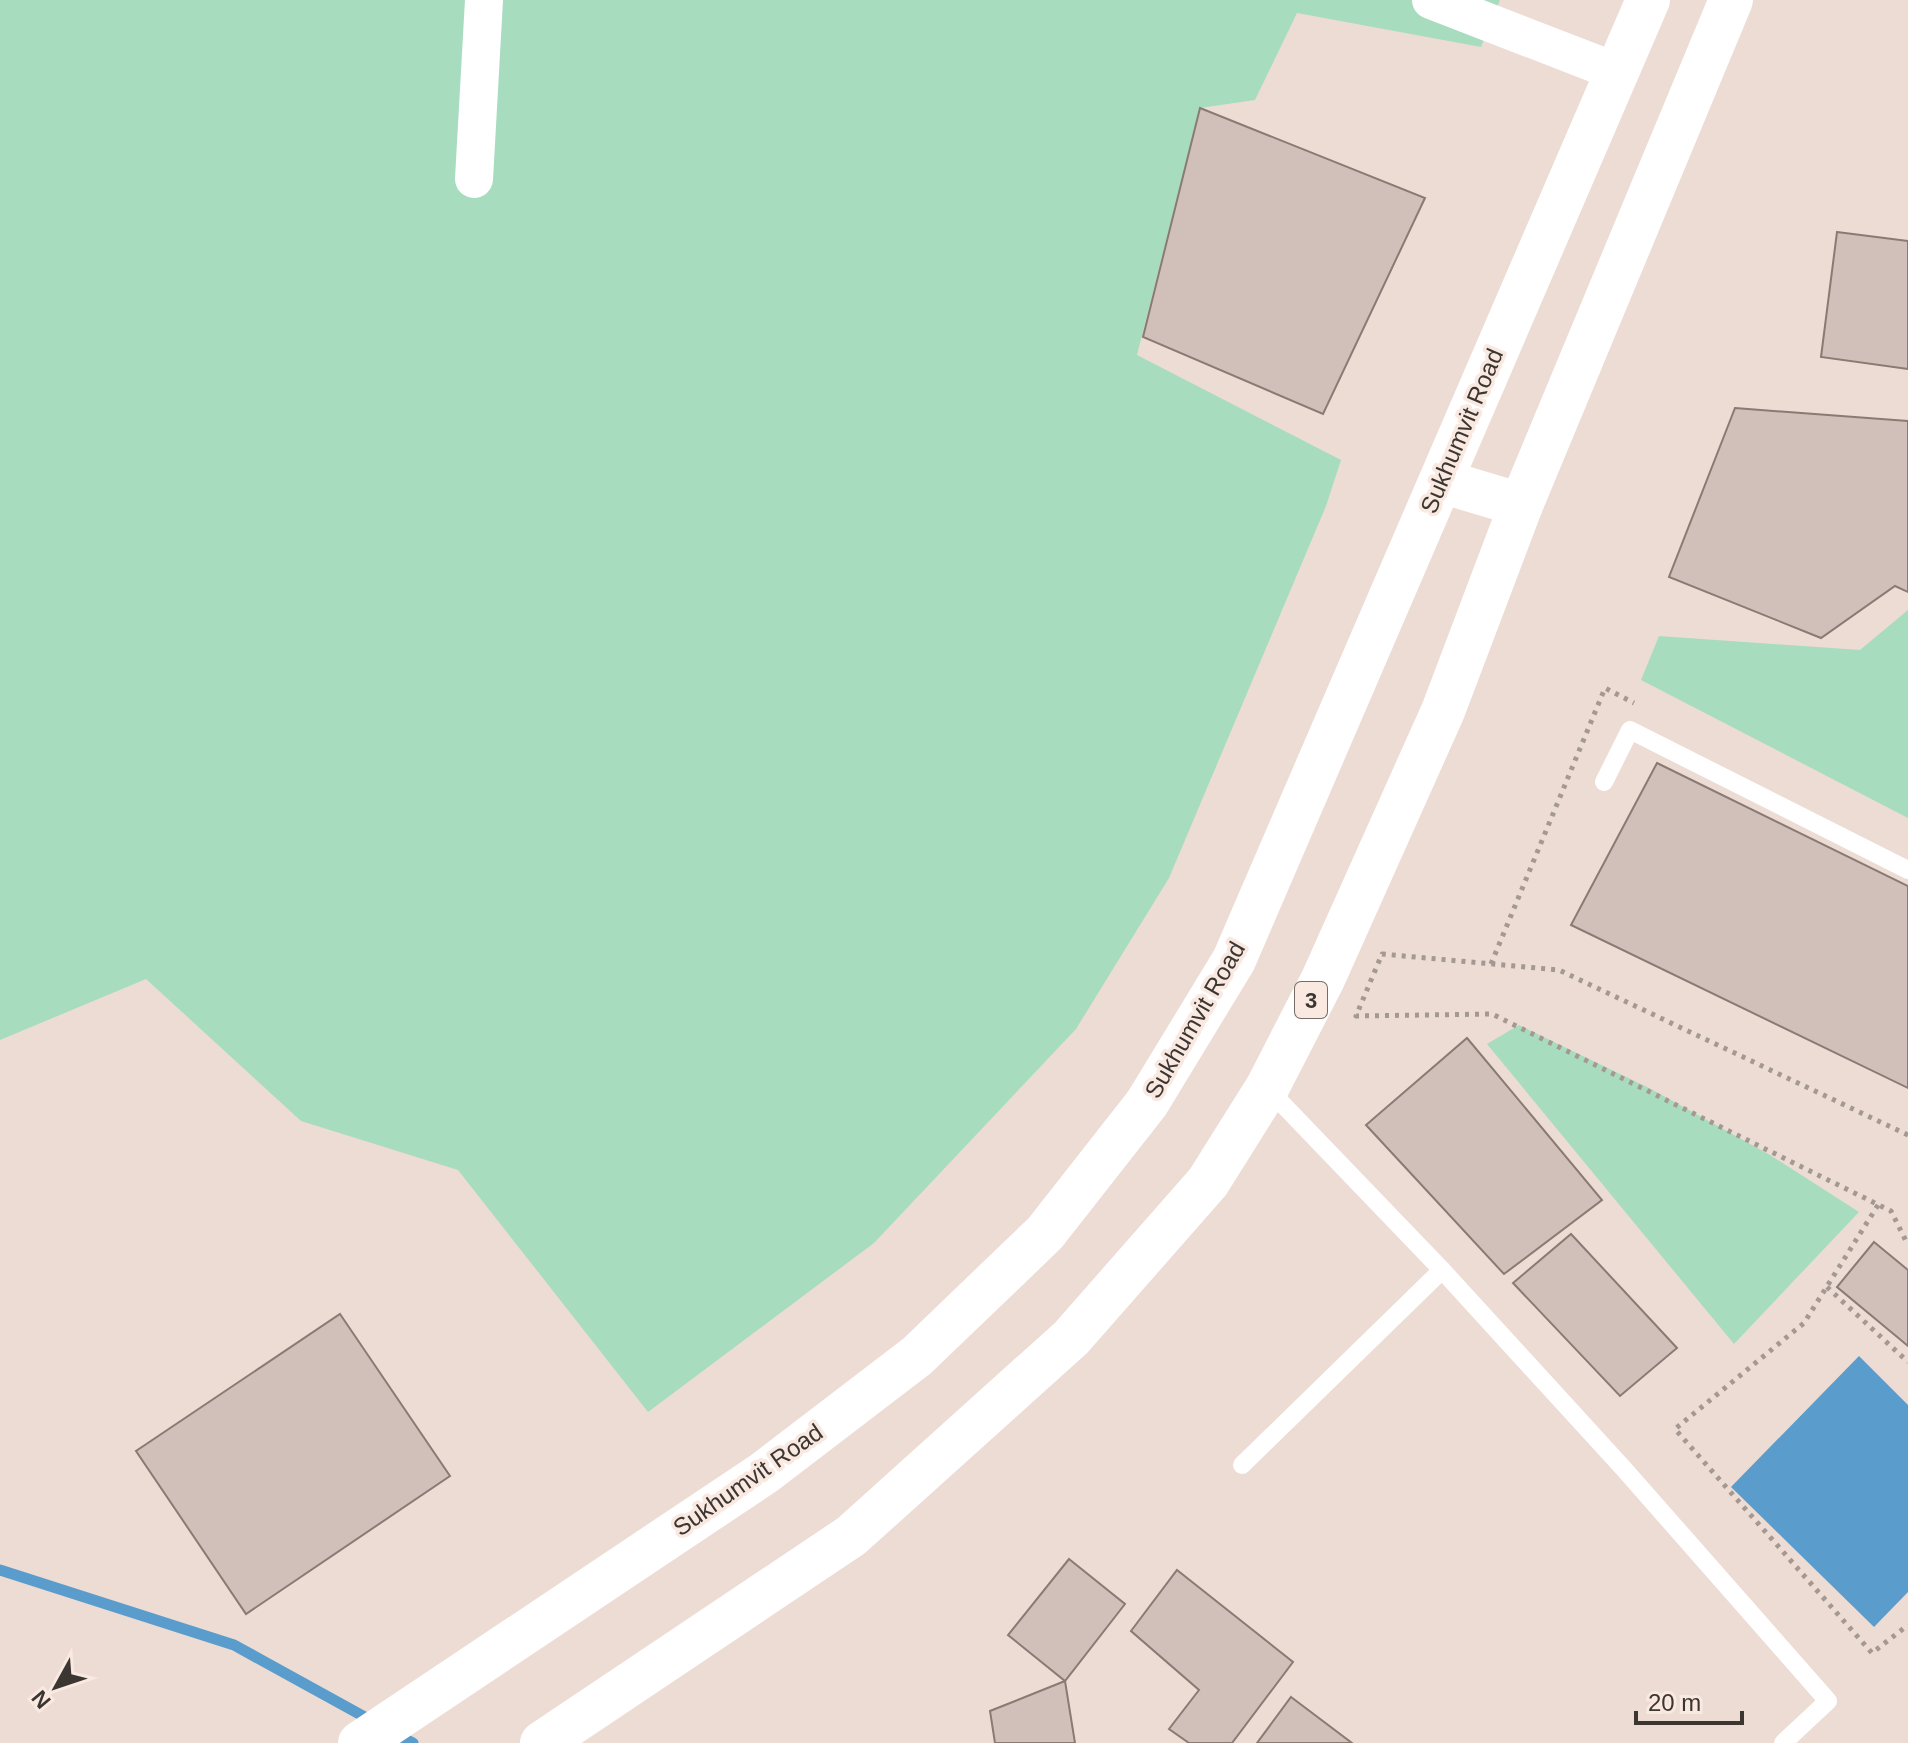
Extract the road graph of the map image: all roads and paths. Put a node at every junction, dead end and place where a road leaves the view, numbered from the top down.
1 (484, 0) edge
2 (1431, 0) edge
3 (1648, 0) edge
4 (1731, 0) edge
5 (1617, 72) junction
6 (474, 179) dead end
7 (1441, 481) junction
8 (1521, 505) junction
9 (1646, 709) dead end
10 (1604, 782) dead end
11 (1908, 870) edge
12 (1491, 964) junction
13 (1267, 1088) junction
14 (1908, 1135) edge
15 (1878, 1205) junction
16 (1908, 1245) edge
17 (1442, 1270) junction
18 (1827, 1287) junction
19 (1908, 1362) edge
20 (1242, 1465) dead end
21 (1908, 1625) edge
22 (360, 1743) edge
23 (542, 1743) edge
24 (1783, 1743) edge

1 - 6 street
2 - 5 street
3 - 5 highway, Sukhumvit Road
4 - 8 highway, 3
5 - 7 highway, Sukhumvit Road
7 - 8 highway
7 - 22 highway, Sukhumvit Road
8 - 13 highway, 3
9 - 12 path
10 - 11 lane
12 - 14 path
12 - 15 path
13 - 17 lane
13 - 23 highway, 3
15 - 16 path
15 - 18 path
17 - 20 lane
17 - 24 lane
18 - 19 path
18 - 21 path

